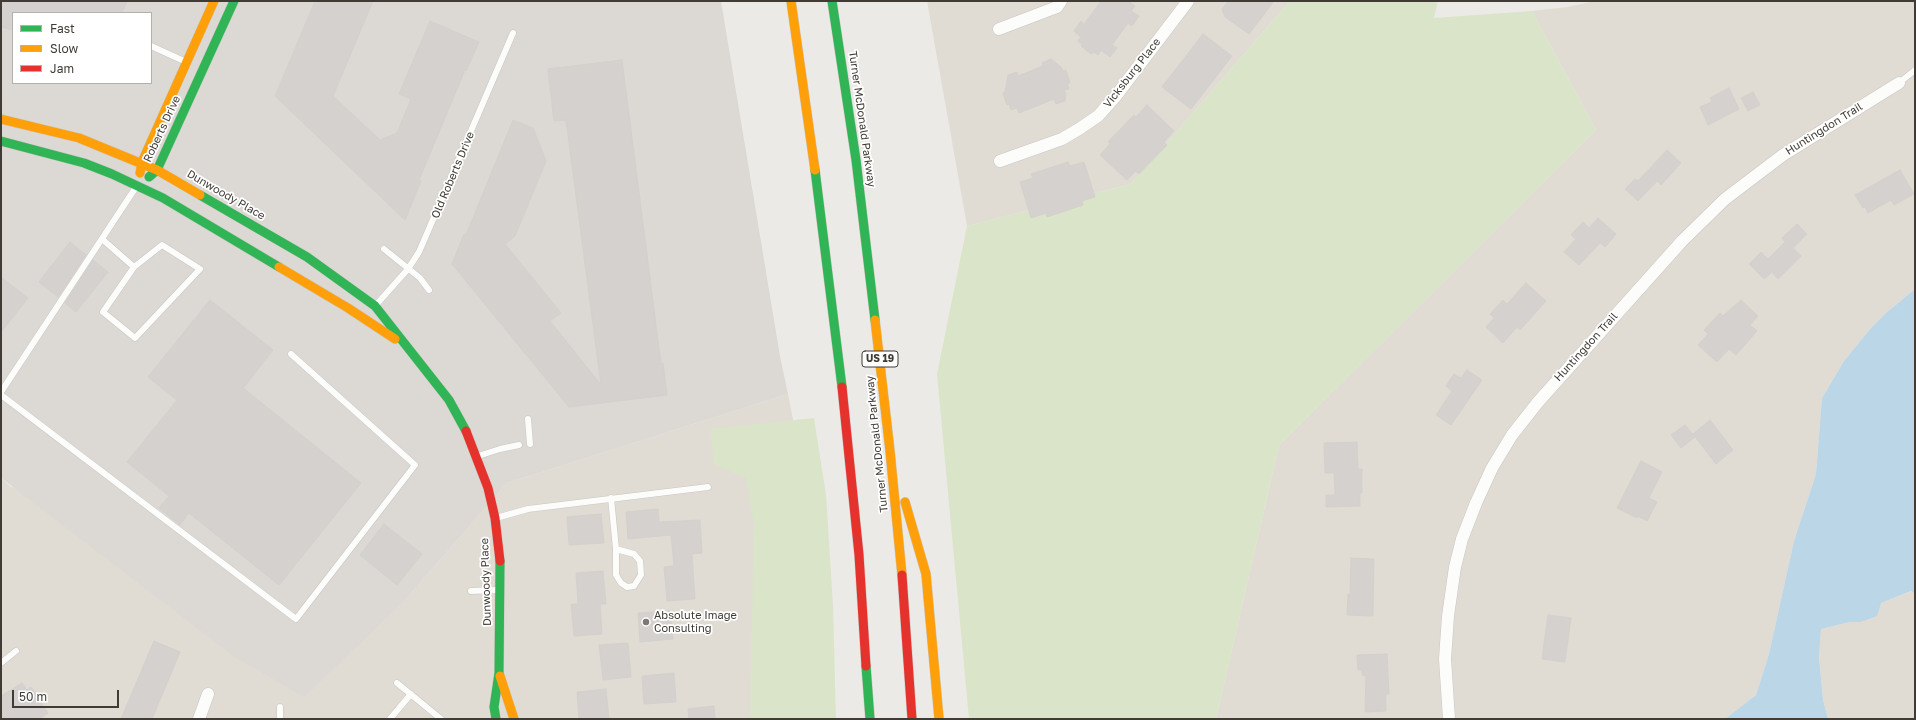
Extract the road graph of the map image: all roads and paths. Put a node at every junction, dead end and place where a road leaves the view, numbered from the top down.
1 (214, 1) edge
2 (234, 1) edge
3 (791, 1) edge
4 (832, 1) edge
5 (1061, 1) edge
6 (1188, 1) edge
7 (1000, 29) dead end
8 (513, 33) dead end
9 (152, 46) edge
10 (186, 62) junction
11 (1915, 70) edge
12 (1899, 83) joint
13 (1, 119) edge
14 (1, 141) edge
15 (1000, 161) dead end
16 (142, 162) junction
17 (157, 170) junction
18 (137, 186) junction
19 (102, 239) junction
20 (384, 249) dead end
21 (134, 266) junction
22 (408, 269) junction
23 (429, 290) dead end
24 (375, 306) junction
25 (407, 347) junction
26 (291, 354) dead end
27 (1, 392) edge
28 (1, 395) edge
29 (528, 419) dead end
30 (530, 444) dead end
31 (519, 445) dead end
32 (890, 451) junction
33 (478, 456) junction
34 (708, 487) dead end
35 (611, 498) junction
36 (495, 518) junction
37 (616, 549) junction
38 (500, 590) junction
39 (471, 591) dead end
40 (16, 651) dead end
41 (1, 663) edge
42 (499, 673) junction
43 (397, 683) dead end
44 (208, 694) dead end
45 (411, 694) junction
46 (280, 707) dead end
47 (199, 719) edge
48 (280, 719) edge
49 (390, 719) edge
50 (441, 719) edge
51 (496, 719) edge
52 (514, 719) edge
53 (870, 719) edge
54 (912, 719) edge
55 (939, 719) edge
56 (1449, 719) edge

1 - 10 main road, Roberts Drive
2 - 17 main road, Roberts Drive
3 - 53 main road
4 - 32 main road, Turner McDonald Parkway / US 19
5 - 7 street
6 - 15 street, Vicksburg Place
8 - 22 lane, Old Roberts Drive
9 - 10 lane
10 - 16 main road, Roberts Drive
11 - 12 lane
12 - 56 street, Huntingdon Trail
13 - 16 main road, Dunwoody Place
14 - 18 main road, Dunwoody Place
16 - 17 main road, Dunwoody Place
16 - 18 main road, Roberts Drive
17 - 18 main road, Roberts Drive
17 - 24 main road, Dunwoody Place
18 - 19 lane
18 - 25 main road, Dunwoody Place
19 - 21 lane
19 - 27 lane
20 - 22 lane
21 - 21 lane
22 - 23 lane
22 - 24 lane, Old Roberts Drive
24 - 25 main road, Dunwoody Place
25 - 33 main road, Dunwoody Place
26 - 28 lane
29 - 30 lane
31 - 33 lane
32 - 54 main road, Turner McDonald Parkway / US 19
32 - 55 main road
33 - 36 main road, Dunwoody Place
34 - 35 lane
35 - 36 lane
35 - 37 lane
36 - 38 main road, Dunwoody Place
37 - 37 lane
38 - 39 lane
38 - 42 main road, Dunwoody Place
40 - 41 lane
42 - 51 main road, Dunwoody Place
42 - 52 main road, Dunwoody Place
43 - 45 lane
44 - 47 street
45 - 49 lane
45 - 50 lane
46 - 48 lane

